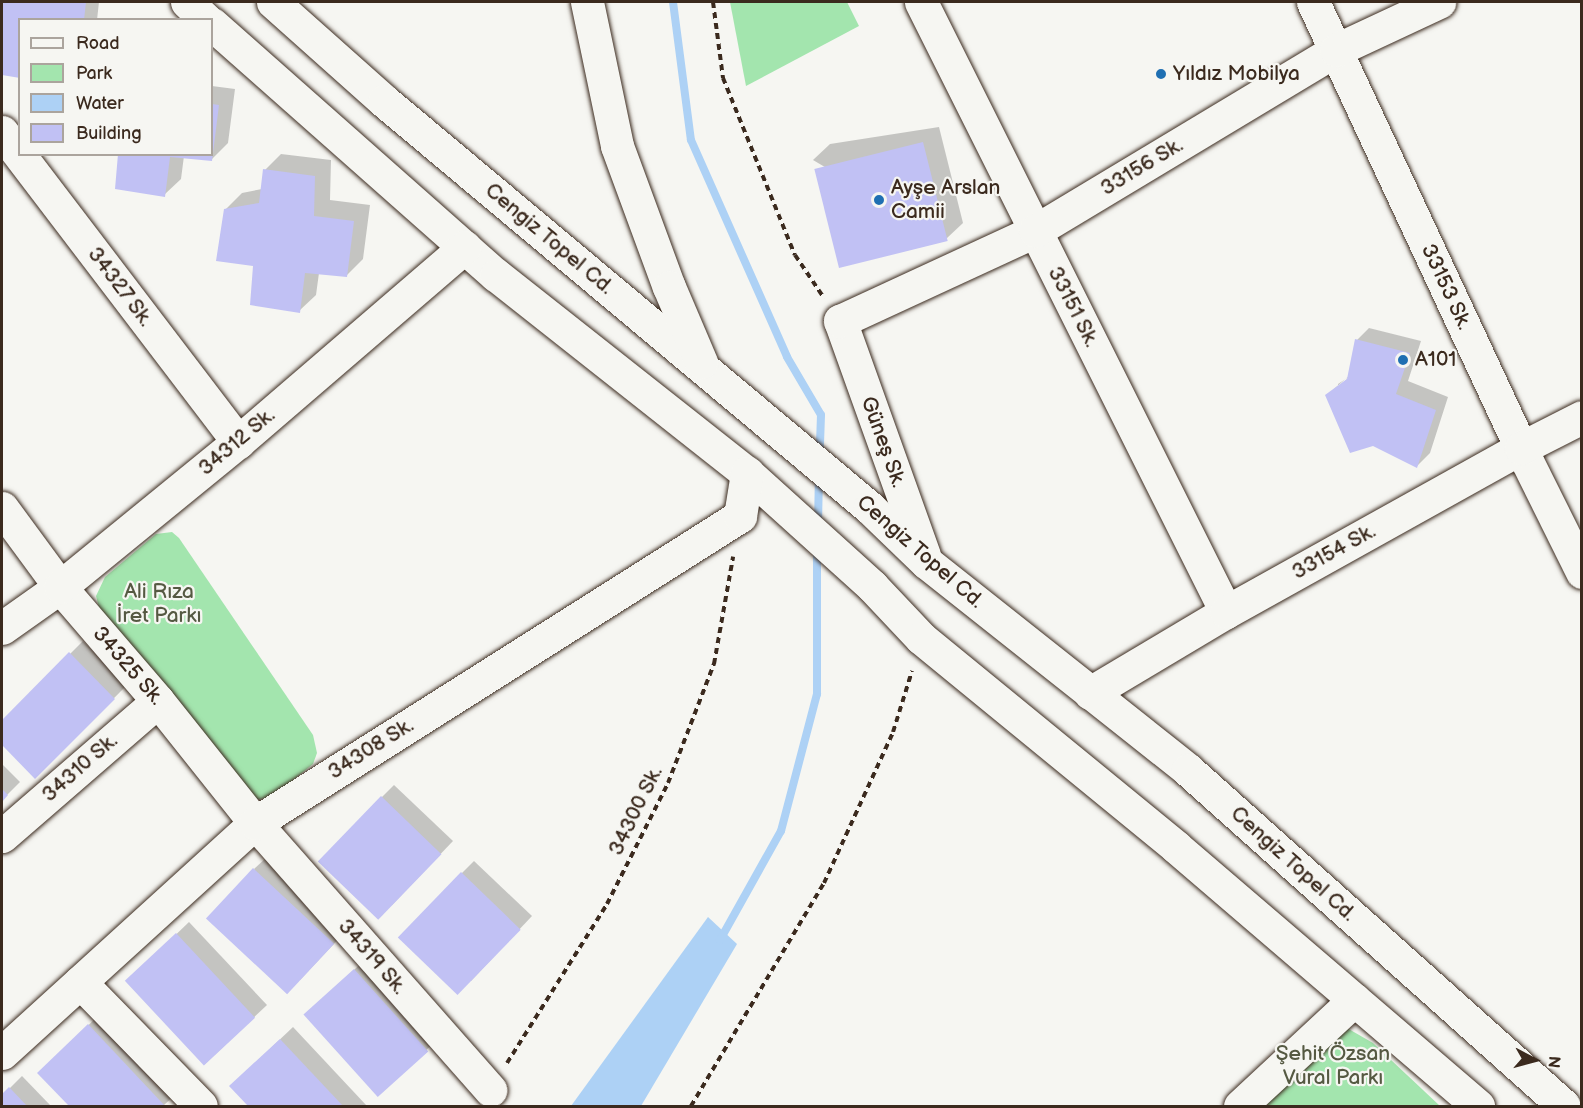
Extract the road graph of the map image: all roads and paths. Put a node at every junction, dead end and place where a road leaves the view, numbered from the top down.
1 (187, 2) edge
2 (273, 2) edge
3 (587, 2) edge
4 (713, 2) edge
5 (921, 2) edge
6 (1313, 2) edge
7 (1439, 2) edge
8 (204, 18) edge
9 (213, 25) edge
10 (1336, 50) junction
11 (2, 132) edge
12 (18, 153) edge
13 (20, 156) edge
14 (1035, 231) junction
15 (465, 247) junction
16 (840, 321) junction
17 (704, 368) junction
18 (1581, 417) edge
19 (238, 442) junction
20 (1521, 448) junction
21 (747, 473) junction
22 (2, 508) edge
23 (740, 516) junction
24 (926, 562) junction
25 (1581, 572) edge
26 (60, 587) junction
27 (1226, 612) junction
28 (2, 628) edge
29 (921, 638) junction
30 (1090, 693) junction
31 (158, 701) junction
32 (255, 823) junction
33 (2, 836) edge
34 (80, 982) junction
35 (1354, 1000) junction
36 (2, 1053) edge
37 (490, 1090) joint
38 (201, 1107) edge
39 (692, 1107) edge
40 (1240, 1107) edge
41 (1478, 1107) edge
42 (1564, 1107) edge

1 - 8 street
2 - 17 street, Cengiz Topel Cd.
3 - 17 street
4 - 16 path
5 - 14 street, 33151 Sk.
6 - 10 street, 33153 Sk.
7 - 10 street, 33156 Sk.
9 - 15 street
10 - 14 street, 33156 Sk.
10 - 20 street, 33153 Sk.
11 - 12 street, 34327 Sk.
13 - 19 street, 34327 Sk.
14 - 16 street, 33156 Sk.
14 - 27 street, 33151 Sk.
15 - 19 street, 34312 Sk.
15 - 21 street
16 - 24 street, Güneş Sk.
17 - 24 street, Cengiz Topel Cd.
18 - 20 street, 33154 Sk.
19 - 26 street, 34312 Sk.
20 - 25 street, 33153 Sk.
20 - 27 street, 33154 Sk.
21 - 23 street
21 - 29 street
22 - 26 street, 34325 Sk.
23 - 32 street, 34308 Sk.
23 - 37 path, 34300 Sk.
24 - 30 street, Cengiz Topel Cd.
26 - 28 street, 34312 Sk.
26 - 31 street, 34325 Sk.
27 - 30 street, 33154 Sk.
29 - 35 street
29 - 39 path
30 - 42 street, Cengiz Topel Cd.
31 - 32 street, 34325 Sk.
31 - 33 street, 34310 Sk.
32 - 34 street, 34308 Sk.
32 - 37 street, 34319 Sk.
34 - 36 street, 34308 Sk.
34 - 38 street
35 - 40 street
35 - 41 street

